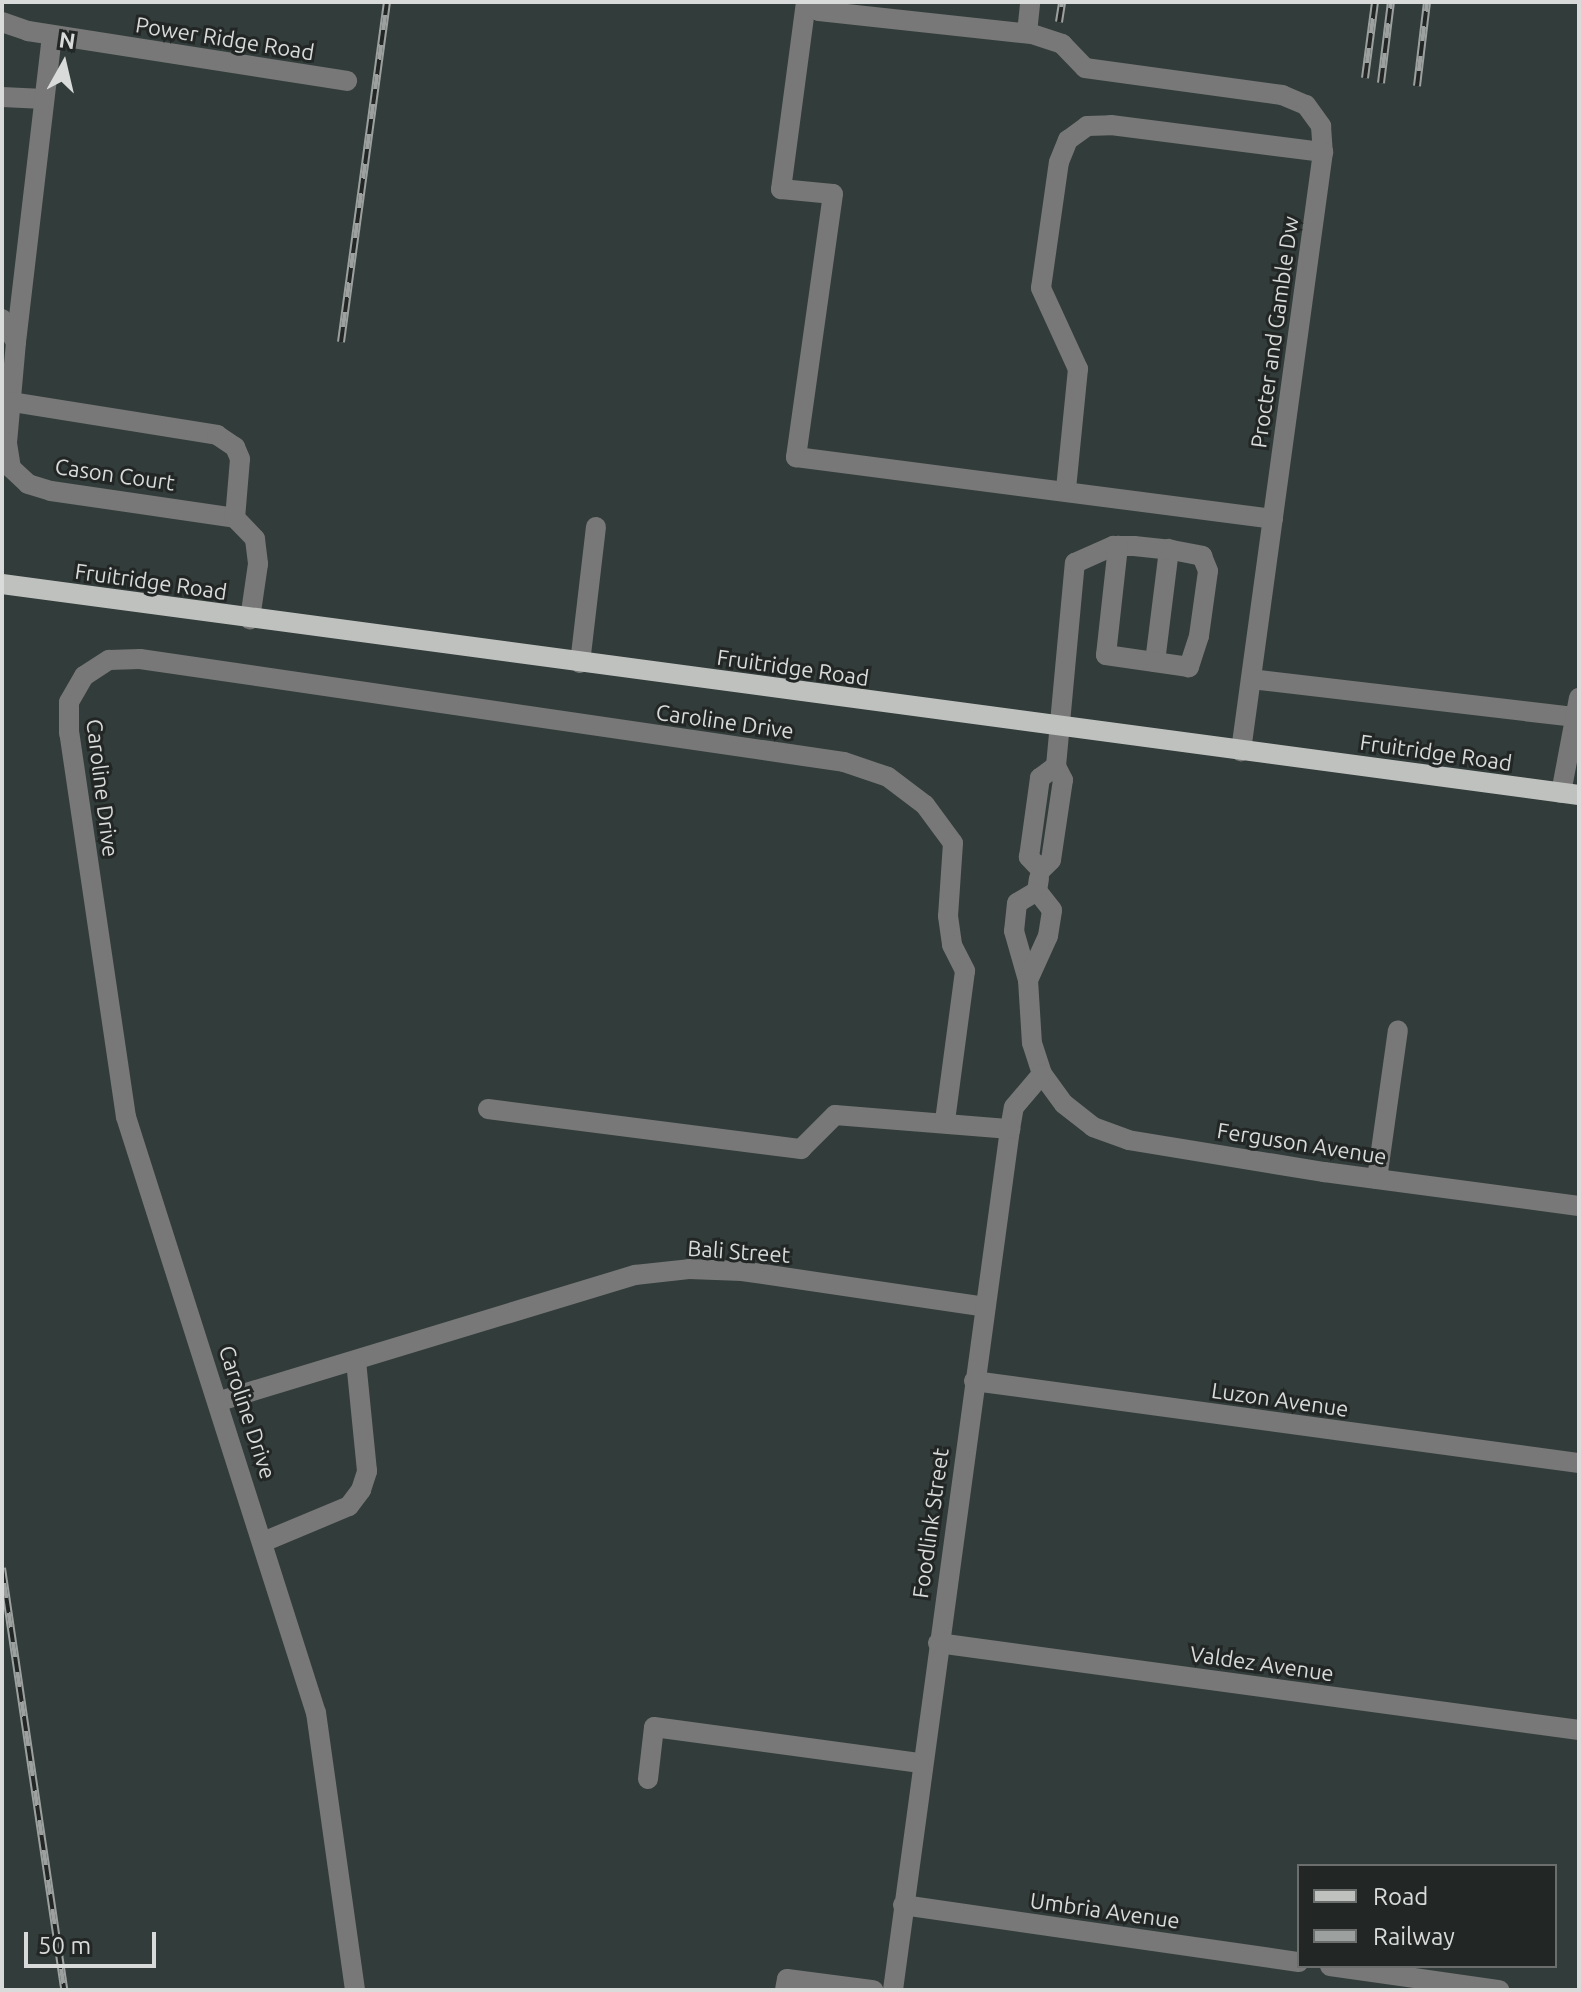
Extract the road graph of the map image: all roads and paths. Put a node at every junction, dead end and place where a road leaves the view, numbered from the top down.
1 (807, 2) edge
2 (1030, 2) edge
3 (2, 22) edge
4 (1027, 33) junction
5 (52, 35) junction
6 (347, 81) dead end
7 (2, 97) edge
8 (44, 99) junction
9 (1323, 152) junction
10 (2, 319) edge
11 (16, 342) junction
12 (12, 402) junction
13 (1066, 489) junction
14 (235, 518) junction
15 (1273, 519) junction
16 (596, 527) dead end
17 (1118, 546) junction
18 (1169, 549) junction
19 (2, 584) edge
20 (250, 619) junction
21 (1155, 662) junction
22 (580, 663) junction
23 (1251, 679) junction
24 (1576, 708) edge
25 (1061, 727) junction
26 (1241, 751) junction
27 (1570, 794) edge
28 (1037, 891) junction
29 (1028, 980) junction
30 (1398, 1030) dead end
31 (1042, 1074) junction
32 (488, 1109) dead end
33 (945, 1121) junction
34 (1010, 1129) junction
35 (1377, 1179) junction
36 (1579, 1206) edge
37 (985, 1307) junction
38 (356, 1361) junction
39 (974, 1381) junction
40 (220, 1401) junction
41 (1579, 1463) edge
42 (263, 1542) junction
43 (938, 1643) junction
44 (1579, 1730) edge
45 (921, 1763) junction
46 (648, 1779) dead end
47 (903, 1905) junction
48 (1297, 1962) edge
49 (1344, 1968) edge
50 (829, 1987) edge
51 (355, 1990) edge
52 (785, 1990) edge
53 (873, 1990) edge
54 (893, 1990) edge
55 (1499, 1990) edge

1 - 4 street, Procter and Gamble Dw
1 - 13 street
2 - 4 street
3 - 5 street, Power Ridge Road
4 - 9 street, Procter and Gamble Dw
5 - 6 street, Power Ridge Road
5 - 8 street, Cason Court
7 - 8 street
8 - 11 street, Cason Court
9 - 13 street
9 - 15 street, Procter and Gamble Dw
10 - 11 street
11 - 12 street, Cason Court
12 - 14 street, Cason Court
12 - 14 street
13 - 15 street
14 - 20 street
15 - 23 street, Procter and Gamble Dw
16 - 22 street
17 - 18 street
17 - 21 street
17 - 25 street
18 - 21 street
18 - 21 street
19 - 20 main road, Fruitridge Road
20 - 22 main road, Fruitridge Road
22 - 25 main road, Fruitridge Road
23 - 24 street
23 - 26 street, Procter and Gamble Dw
24 - 27 street
25 - 26 main road, Fruitridge Road
25 - 28 street
26 - 27 main road, Fruitridge Road
28 - 29 street
28 - 29 street
29 - 31 street
30 - 35 street
31 - 34 street, Foodlink Street
31 - 35 street, Ferguson Avenue
32 - 33 street
33 - 34 street
33 - 40 street, Caroline Drive
34 - 37 street, Foodlink Street
35 - 36 street, Ferguson Avenue
37 - 38 street, Bali Street
37 - 39 street, Foodlink Street
38 - 40 street, Bali Street
38 - 42 street
39 - 41 street, Luzon Avenue
39 - 43 street, Foodlink Street
40 - 42 street, Caroline Drive
42 - 51 street, Caroline Drive
43 - 44 street, Valdez Avenue
43 - 45 street, Foodlink Street
45 - 46 street
45 - 47 street, Foodlink Street
47 - 48 street, Umbria Avenue
47 - 54 street, Foodlink Street
49 - 55 street
50 - 52 street
50 - 53 street

